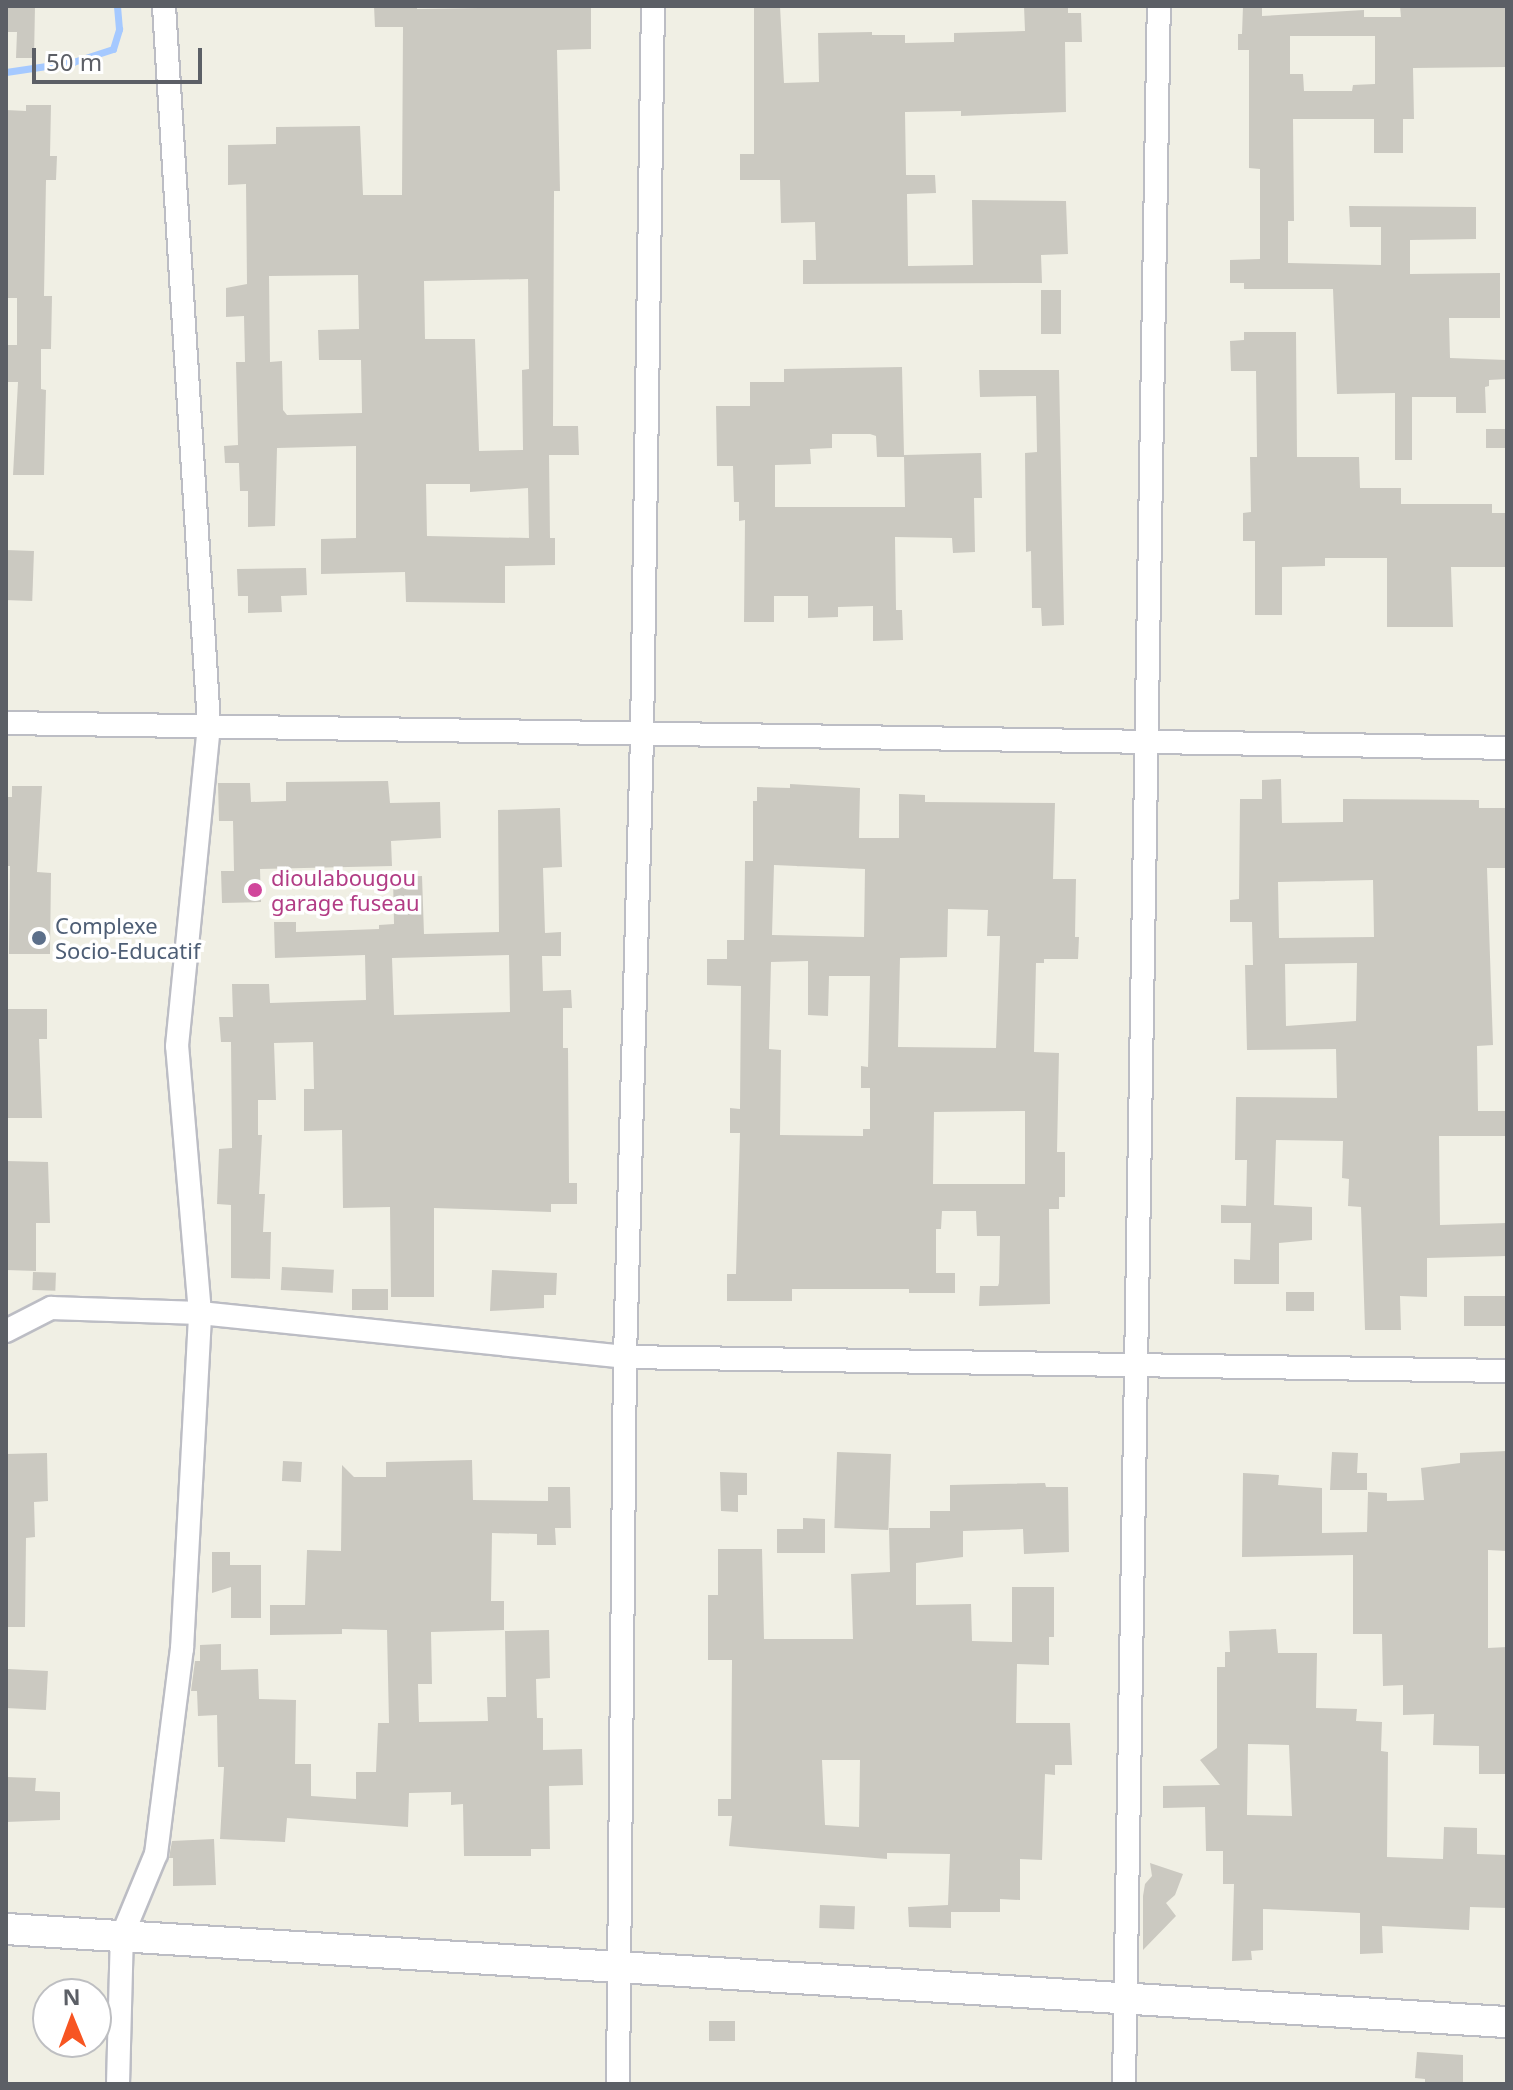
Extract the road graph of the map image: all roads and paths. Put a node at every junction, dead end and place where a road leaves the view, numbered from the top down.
1 (164, 6) edge
2 (653, 6) edge
3 (1159, 6) edge
4 (6, 723) edge
5 (209, 724) junction
6 (642, 735) junction
7 (1147, 743) junction
8 (1507, 748) edge
9 (200, 1313) junction
10 (6, 1331) edge
11 (625, 1357) junction
12 (1137, 1366) junction
13 (1507, 1371) edge
14 (6, 1929) edge
15 (122, 1936) junction
16 (620, 1966) junction
17 (1125, 1999) junction
18 (1507, 2022) edge
19 (118, 2084) edge
20 (618, 2084) edge
21 (1124, 2084) edge

1 - 5 street
2 - 6 street
3 - 7 street
4 - 5 street
5 - 6 street
5 - 9 street
6 - 7 street
6 - 11 street
7 - 8 street
7 - 12 street
9 - 10 street
9 - 11 street
9 - 15 street
11 - 12 street
11 - 16 street
12 - 13 street
12 - 17 street
14 - 15 main road
15 - 16 main road
15 - 19 street
16 - 17 main road
16 - 20 street
17 - 18 main road
17 - 21 street

